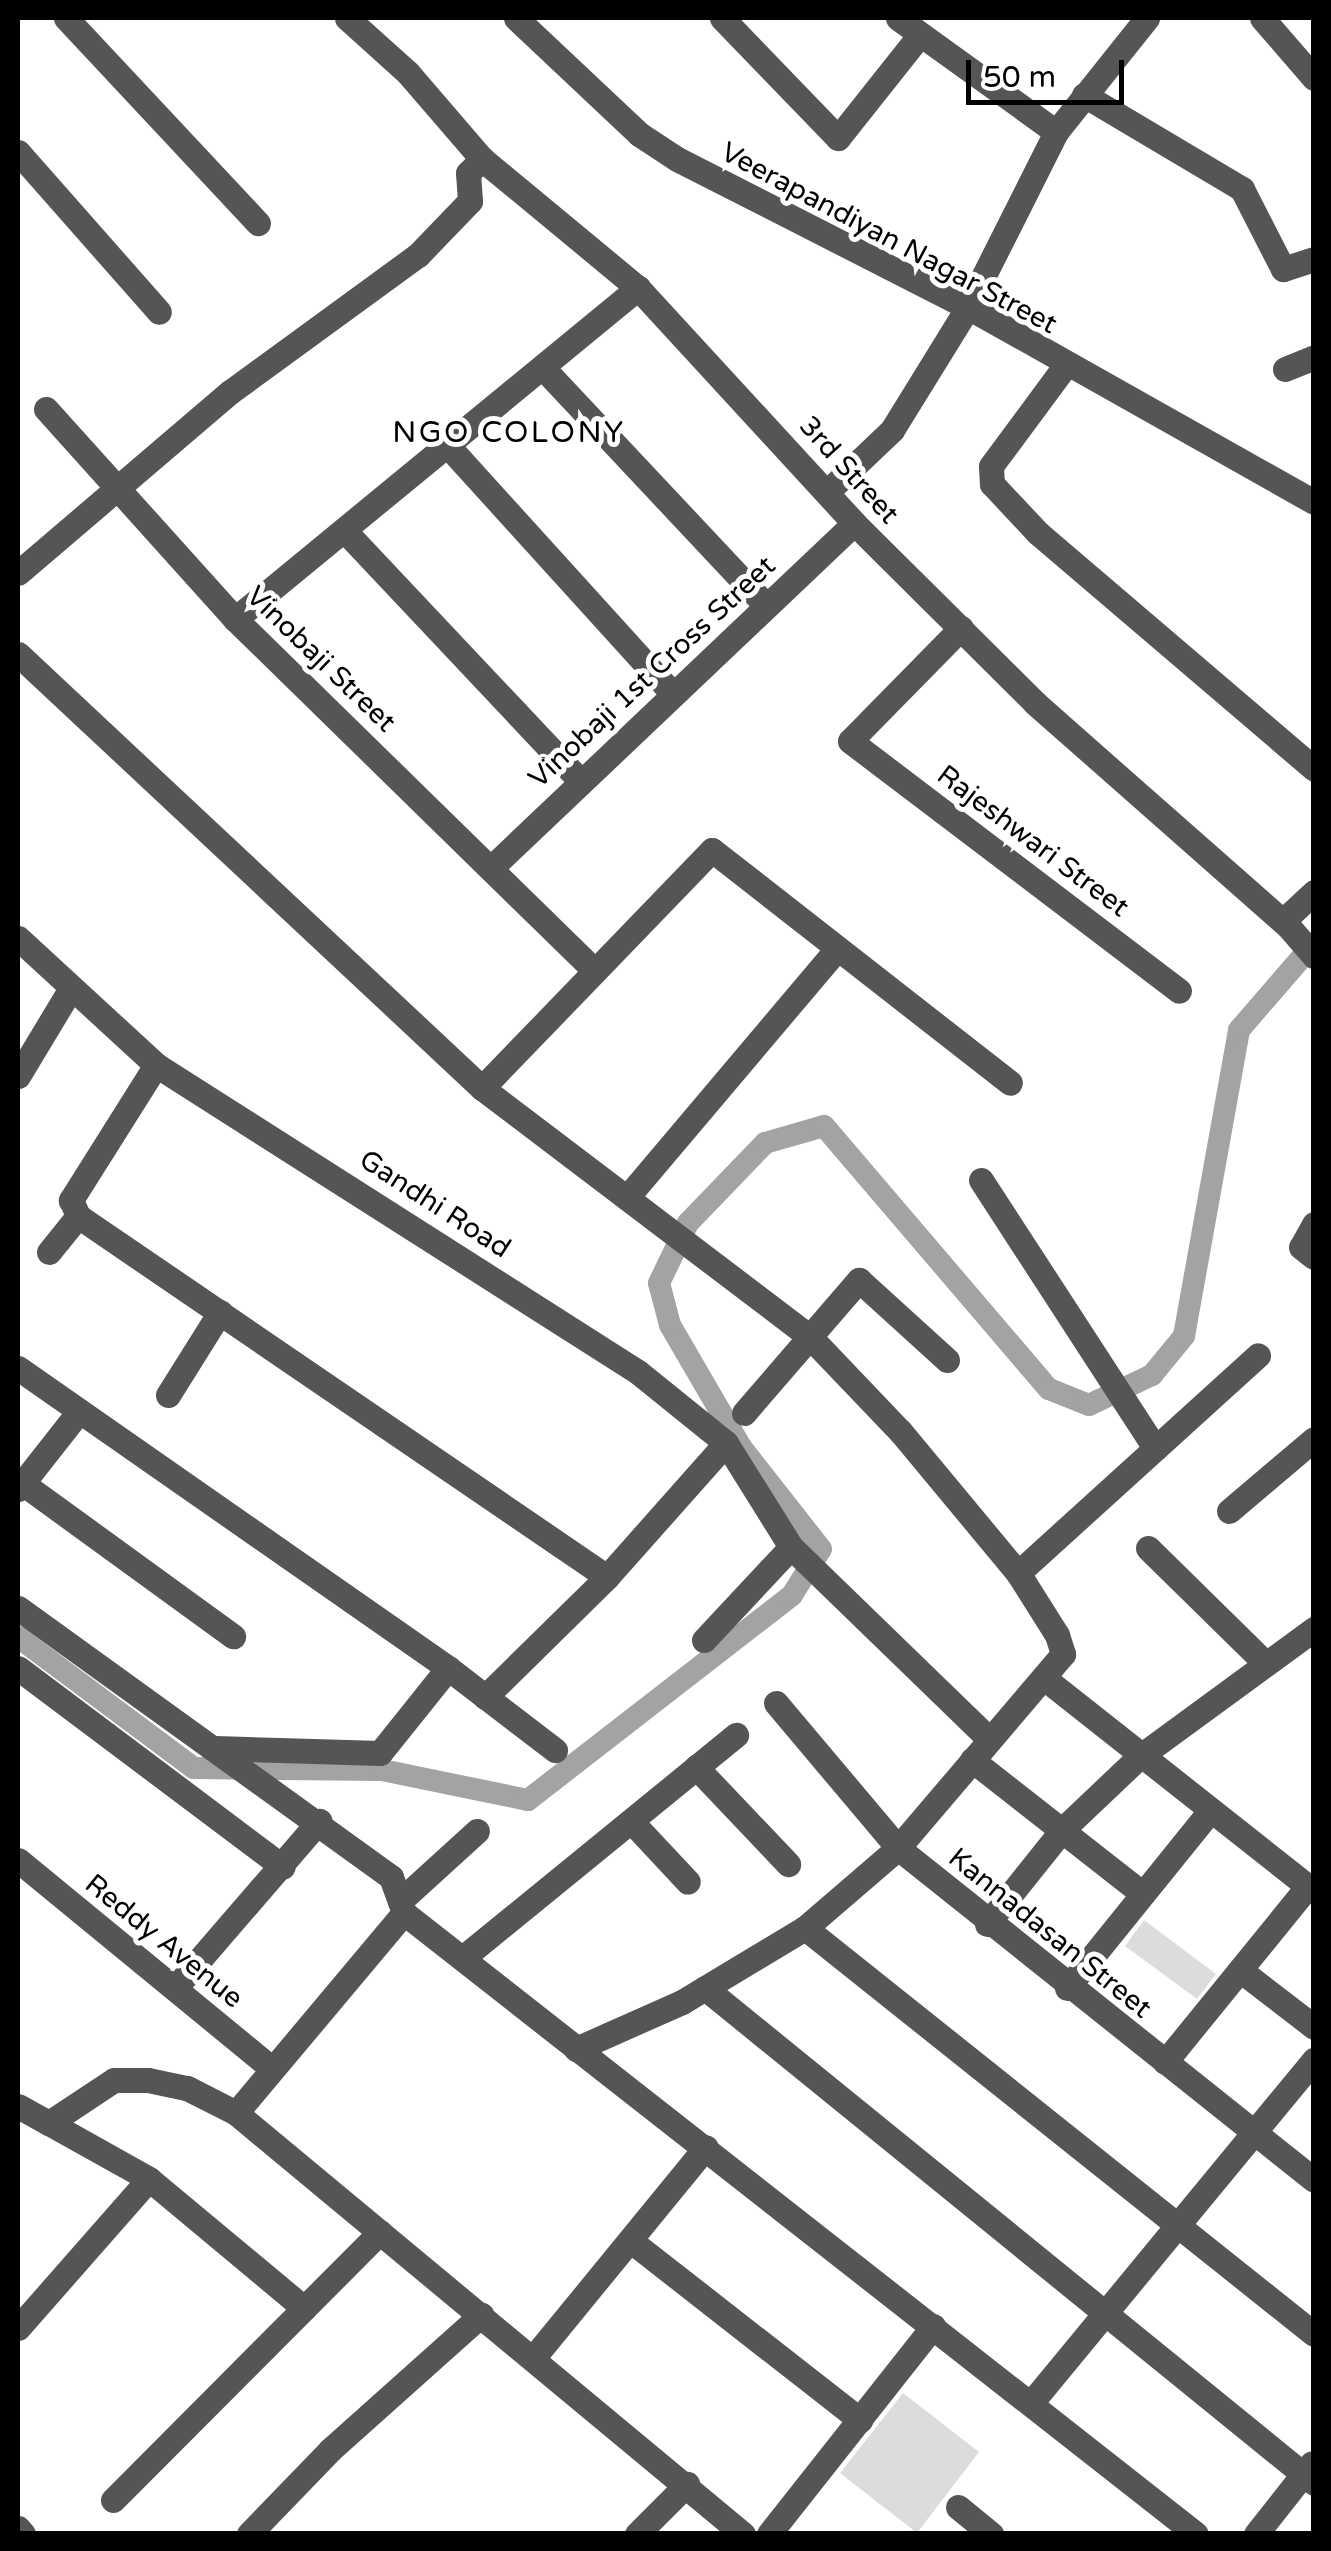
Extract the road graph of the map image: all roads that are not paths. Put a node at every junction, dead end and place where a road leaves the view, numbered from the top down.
1 (66, 18) edge
2 (347, 18) edge
3 (516, 18) edge
4 (722, 18) edge
5 (898, 18) edge
6 (1148, 18) edge
7 (1262, 18) edge
8 (918, 38) junction
9 (1314, 78) edge
10 (1084, 95) junction
11 (1056, 132) junction
12 (18, 152) edge
13 (482, 160) junction
14 (258, 222) dead end
15 (1314, 259) edge
16 (638, 288) junction
17 (968, 308) junction
18 (159, 312) dead end
19 (1314, 357) edge
20 (1065, 366) junction
21 (544, 369) junction
22 (1286, 369) dead end
23 (46, 409) dead end
24 (448, 446) junction
25 (114, 488) junction
26 (829, 490) junction
27 (1314, 502) edge
28 (854, 522) junction
29 (344, 530) junction
30 (18, 574) edge
31 (766, 605) junction
32 (235, 619) junction
33 (960, 628) junction
34 (18, 654) edge
35 (670, 692) junction
36 (1314, 769) edge
37 (580, 780) junction
38 (492, 867) junction
39 (1314, 892) edge
40 (1285, 923) junction
41 (18, 938) edge
42 (837, 949) junction
43 (1314, 956) edge
44 (596, 971) junction
45 (71, 988) junction
46 (1180, 991) dead end
47 (156, 1065) junction
48 (18, 1076) edge
49 (1010, 1082) dead end
50 (482, 1088) junction
51 (981, 1180) dead end
52 (629, 1195) junction
53 (78, 1216) junction
54 (1314, 1224) edge
55 (50, 1252) dead end
56 (1314, 1257) edge
57 (220, 1312) junction
58 (811, 1338) junction
59 (1258, 1355) dead end
60 (947, 1360) dead end
61 (18, 1368) edge
62 (168, 1395) dead end
63 (744, 1413) dead end
64 (77, 1414) junction
65 (1314, 1439) edge
66 (726, 1443) junction
67 (1155, 1448) junction
68 (19, 1484) edge
69 (1229, 1511) dead end
70 (791, 1547) junction
71 (1148, 1548) dead end
72 (1018, 1573) junction
73 (607, 1577) junction
74 (18, 1608) edge
75 (1314, 1629) edge
76 (233, 1636) dead end
77 (704, 1640) dead end
78 (1266, 1664) junction
79 (18, 1668) edge
80 (448, 1668) junction
81 (1044, 1678) junction
82 (484, 1698) junction
83 (776, 1703) dead end
84 (736, 1735) dead end
85 (988, 1738) junction
86 (215, 1748) junction
87 (555, 1750) dead end
88 (1140, 1757) junction
89 (972, 1760) junction
90 (696, 1768) junction
91 (1210, 1812) junction
92 (319, 1821) junction
93 (630, 1821) junction
94 (1062, 1830) junction
95 (477, 1832) dead end
96 (898, 1848) junction
97 (18, 1860) edge
98 (788, 1864) dead end
99 (283, 1867) junction
100 (688, 1882) dead end
101 (1311, 1889) edge
102 (1144, 1894) junction
103 (402, 1907) junction
104 (988, 1924) junction
105 (806, 1928) junction
106 (465, 1956) junction
107 (1240, 1970) junction
108 (175, 1988) junction
109 (704, 1988) junction
110 (1067, 1988) junction
111 (1314, 2027) edge
112 (576, 2049) junction
113 (1314, 2060) edge
114 (1164, 2062) junction
115 (272, 2068) junction
116 (18, 2106) edge
117 (236, 2113) junction
118 (50, 2123) junction
119 (1254, 2132) junction
120 (706, 2147) junction
121 (149, 2179) junction
122 (1314, 2180) edge
123 (1175, 2222) junction
124 (380, 2232) junction
125 (631, 2241) junction
126 (304, 2308) junction
127 (1102, 2312) junction
128 (481, 2315) junction
129 (933, 2326) junction
130 (18, 2328) edge
131 (1314, 2334) edge
132 (534, 2357) junction
133 (1031, 2403) junction
134 (860, 2420) junction
135 (1310, 2473) edge
136 (687, 2484) junction
137 (113, 2500) dead end
138 (958, 2506) dead end
139 (249, 2534) edge
140 (637, 2534) edge
141 (744, 2534) edge
142 (769, 2534) edge
143 (991, 2534) edge
144 (1196, 2534) edge
145 (1256, 2534) edge

1 - 14 street
2 - 13 street, 3rd Street
3 - 17 street, Veerapandiyan Nagar Street
4 - 8 street
5 - 8 street
6 - 10 street
7 - 9 street
8 - 11 street
10 - 11 street
10 - 15 street
11 - 17 street
12 - 18 street
13 - 16 street, 3rd Street
13 - 25 street
16 - 21 street
16 - 26 street, 3rd Street
17 - 20 street, Veerapandiyan Nagar Street
17 - 26 street
19 - 22 street
20 - 27 street, Veerapandiyan Nagar Street
20 - 36 street
21 - 24 street
21 - 31 street
23 - 25 street, Vinobaji Street
24 - 29 street
24 - 35 street
25 - 30 street
25 - 32 street, Vinobaji Street
26 - 28 street, 3rd Street
28 - 31 street, Vinobaji 1st Cross Street
28 - 33 street, 3rd Street
29 - 32 street
29 - 37 street
31 - 35 street, Vinobaji 1st Cross Street
32 - 38 street, Vinobaji Street
33 - 40 street, 3rd Street
33 - 46 street, Rajeshwari Street
34 - 50 street
35 - 37 street, Vinobaji 1st Cross Street
37 - 38 street, Vinobaji 1st Cross Street
38 - 44 street, Vinobaji Street
39 - 40 street
40 - 43 street, 3rd Street
41 - 45 street, Gandhi Road
42 - 44 street
42 - 49 street
42 - 52 street
44 - 50 street
45 - 47 street, Gandhi Road
45 - 48 street
47 - 53 street
47 - 66 street, Gandhi Road
50 - 52 street
51 - 67 street
52 - 58 street
53 - 55 street
53 - 57 street
54 - 56 street
57 - 62 street
57 - 73 street
58 - 60 street
58 - 63 street
58 - 72 street
59 - 67 street
61 - 64 street
64 - 68 street
64 - 80 street
65 - 69 street
66 - 70 street, Gandhi Road
66 - 73 street
67 - 72 street
68 - 76 street
70 - 77 street
70 - 85 street, Gandhi Road
71 - 78 street
72 - 81 street
73 - 82 street
74 - 86 street
75 - 78 street
78 - 88 street
79 - 99 street
80 - 82 street
80 - 86 street
81 - 85 street
81 - 88 street
82 - 87 street
83 - 96 street, Kannadasan Street
84 - 90 street
85 - 89 street
86 - 92 street
88 - 91 street
88 - 94 street
89 - 94 street
89 - 96 street
90 - 93 street
90 - 98 street
91 - 101 street
91 - 102 street
92 - 99 street
92 - 103 street
93 - 100 street
93 - 106 street
94 - 102 street
94 - 104 street
95 - 103 street
96 - 104 street, Kannadasan Street
96 - 105 street
97 - 108 street, Reddy Avenue
99 - 108 street
101 - 107 street
102 - 110 street
103 - 106 street
103 - 115 street
104 - 110 street, Kannadasan Street
105 - 109 street
105 - 123 street
106 - 112 street
107 - 111 street
107 - 114 street
108 - 115 street, Reddy Avenue
109 - 112 street
109 - 127 street
110 - 114 street, Kannadasan Street
112 - 120 street
113 - 119 street
114 - 119 street, Kannadasan Street
115 - 117 street
116 - 118 street
117 - 118 street
117 - 124 street
118 - 121 street
119 - 122 street, Kannadasan Street
119 - 123 street
120 - 125 street
120 - 129 street
121 - 126 street
121 - 130 street
123 - 127 street
123 - 131 street
124 - 126 street
124 - 128 street
125 - 132 street
125 - 134 street
126 - 137 street
127 - 133 street
127 - 135 street
128 - 132 street
128 - 139 street
129 - 133 street
129 - 134 street
132 - 136 street
133 - 144 street
134 - 142 street
135 - 145 street
136 - 140 street
136 - 141 street
138 - 143 street

